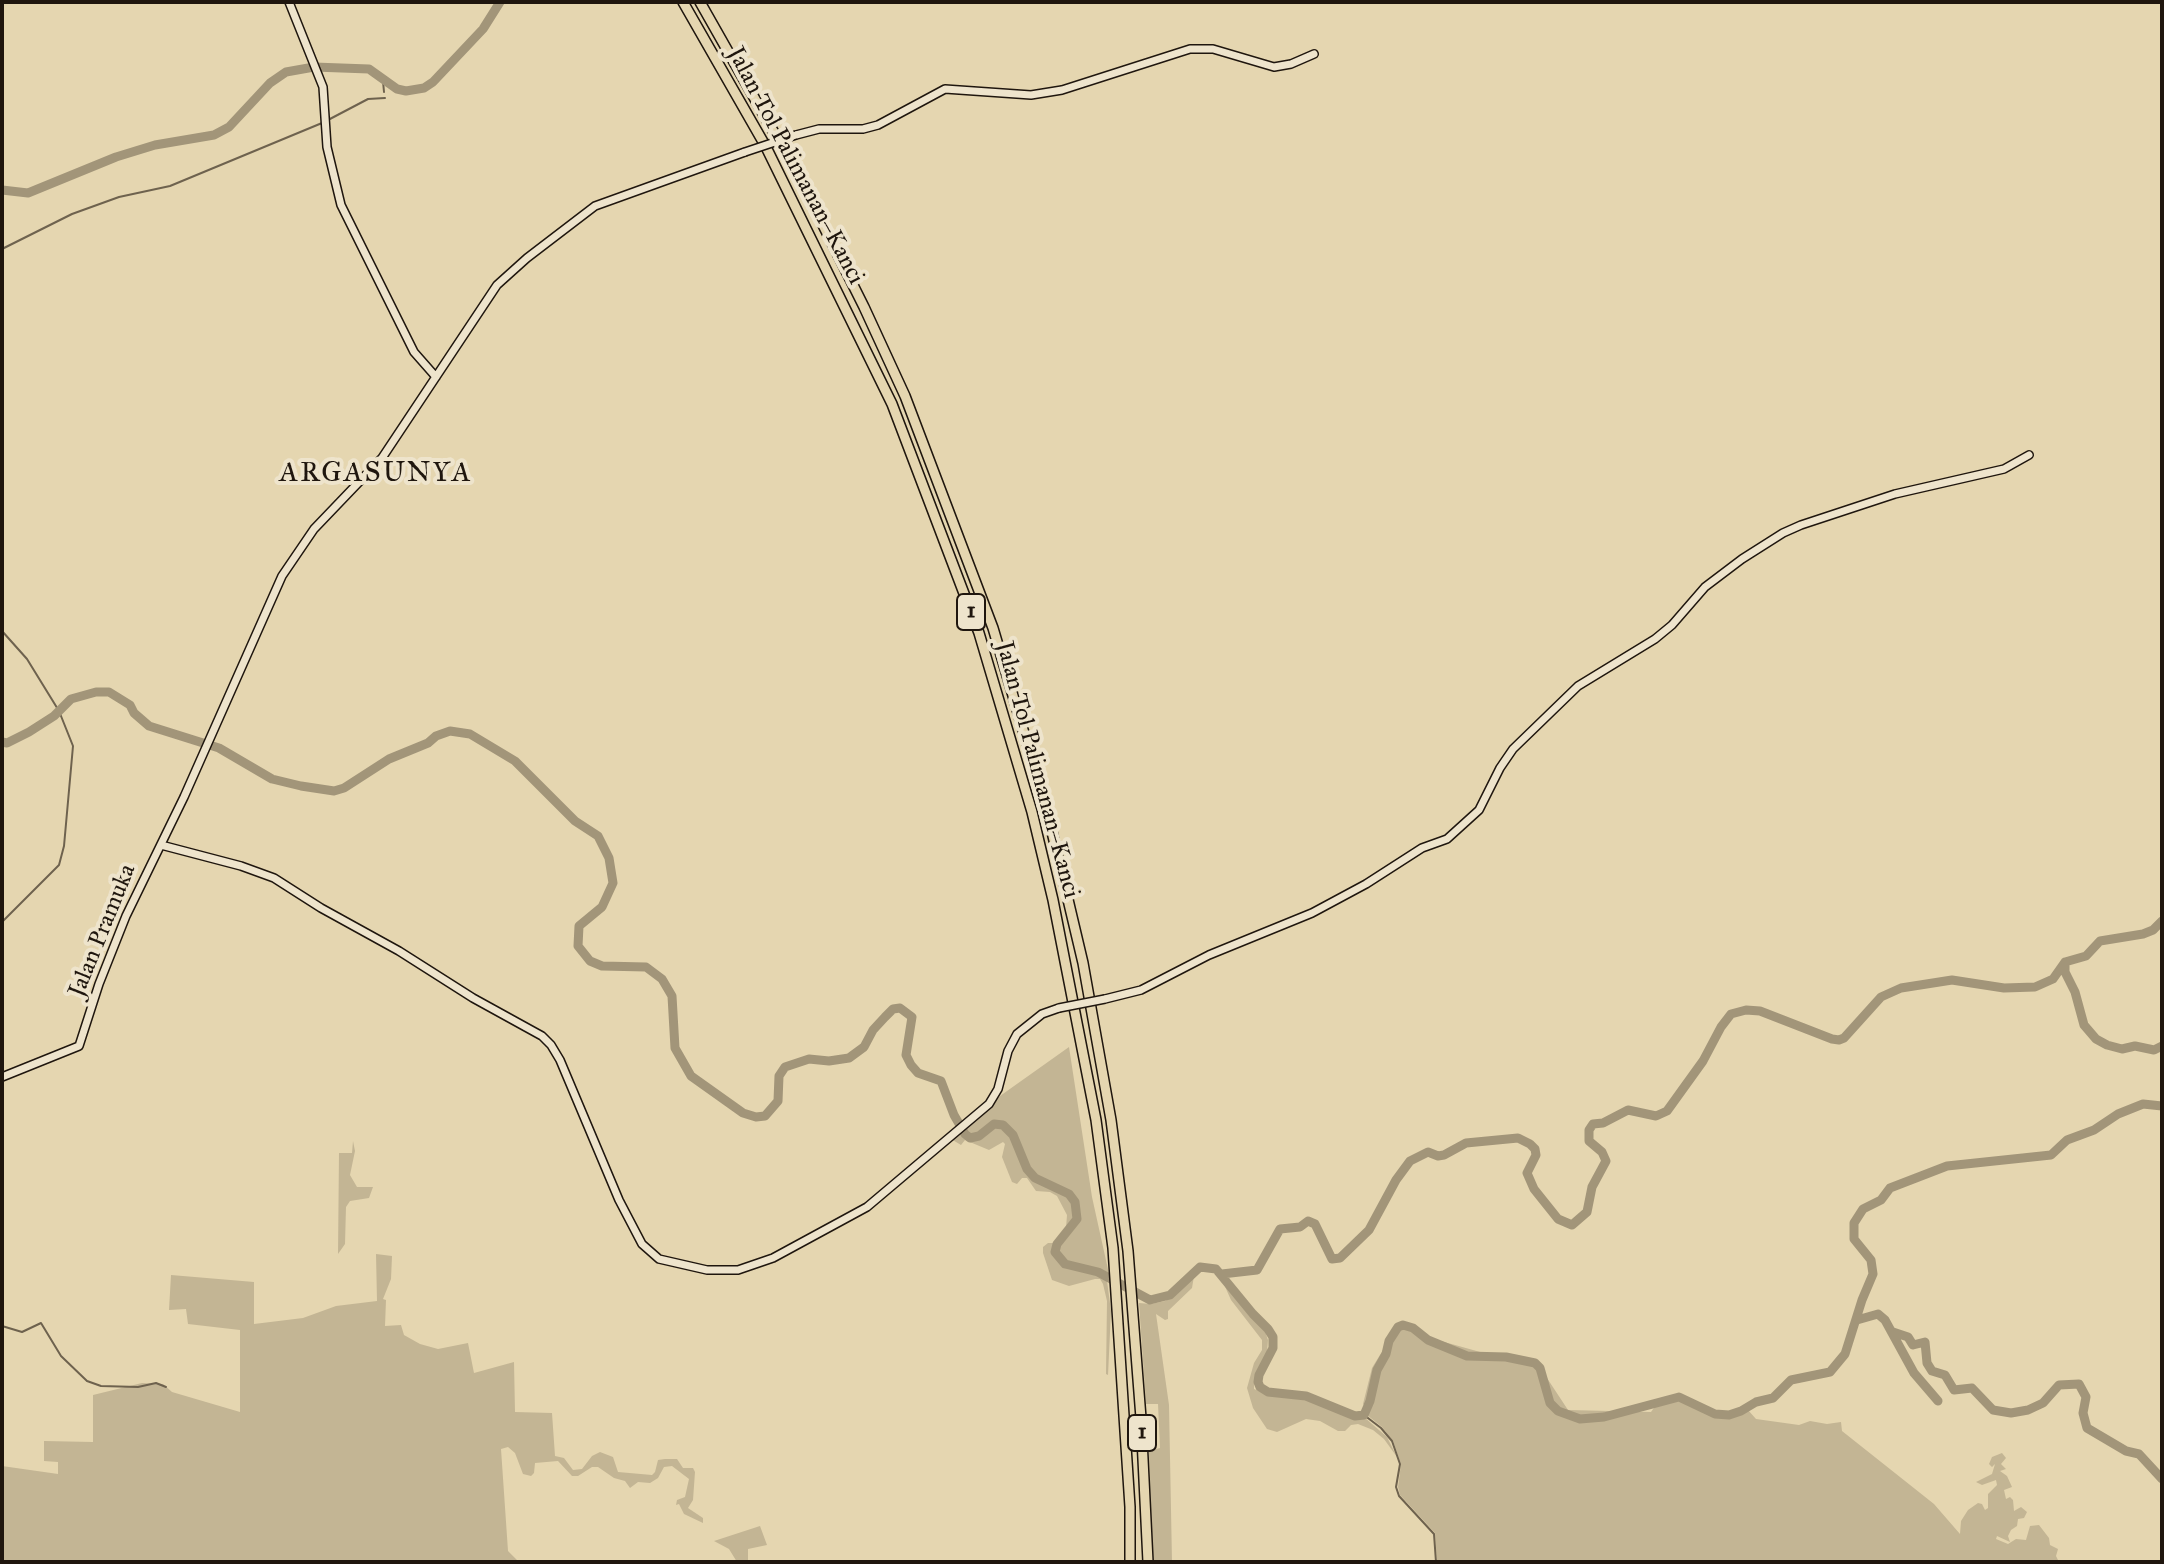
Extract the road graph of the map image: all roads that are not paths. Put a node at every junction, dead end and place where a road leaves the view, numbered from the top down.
1 (289, 2) edge
2 (683, 2) edge
3 (700, 2) edge
4 (1314, 54) dead end
5 (436, 377) junction
6 (2029, 455) dead end
7 (161, 845) junction
8 (2, 1077) edge
9 (1130, 1562) edge
10 (1148, 1562) edge

1 - 5 street
2 - 9 highway, Jalan Tol Palimanan–Kanci / 1
3 - 10 highway, Jalan Tol Palimanan–Kanci / 1
4 - 5 street, Jalan Pramuka, bridge
5 - 7 street, Jalan Pramuka
6 - 7 street, bridge
7 - 8 street, Jalan Pramuka

